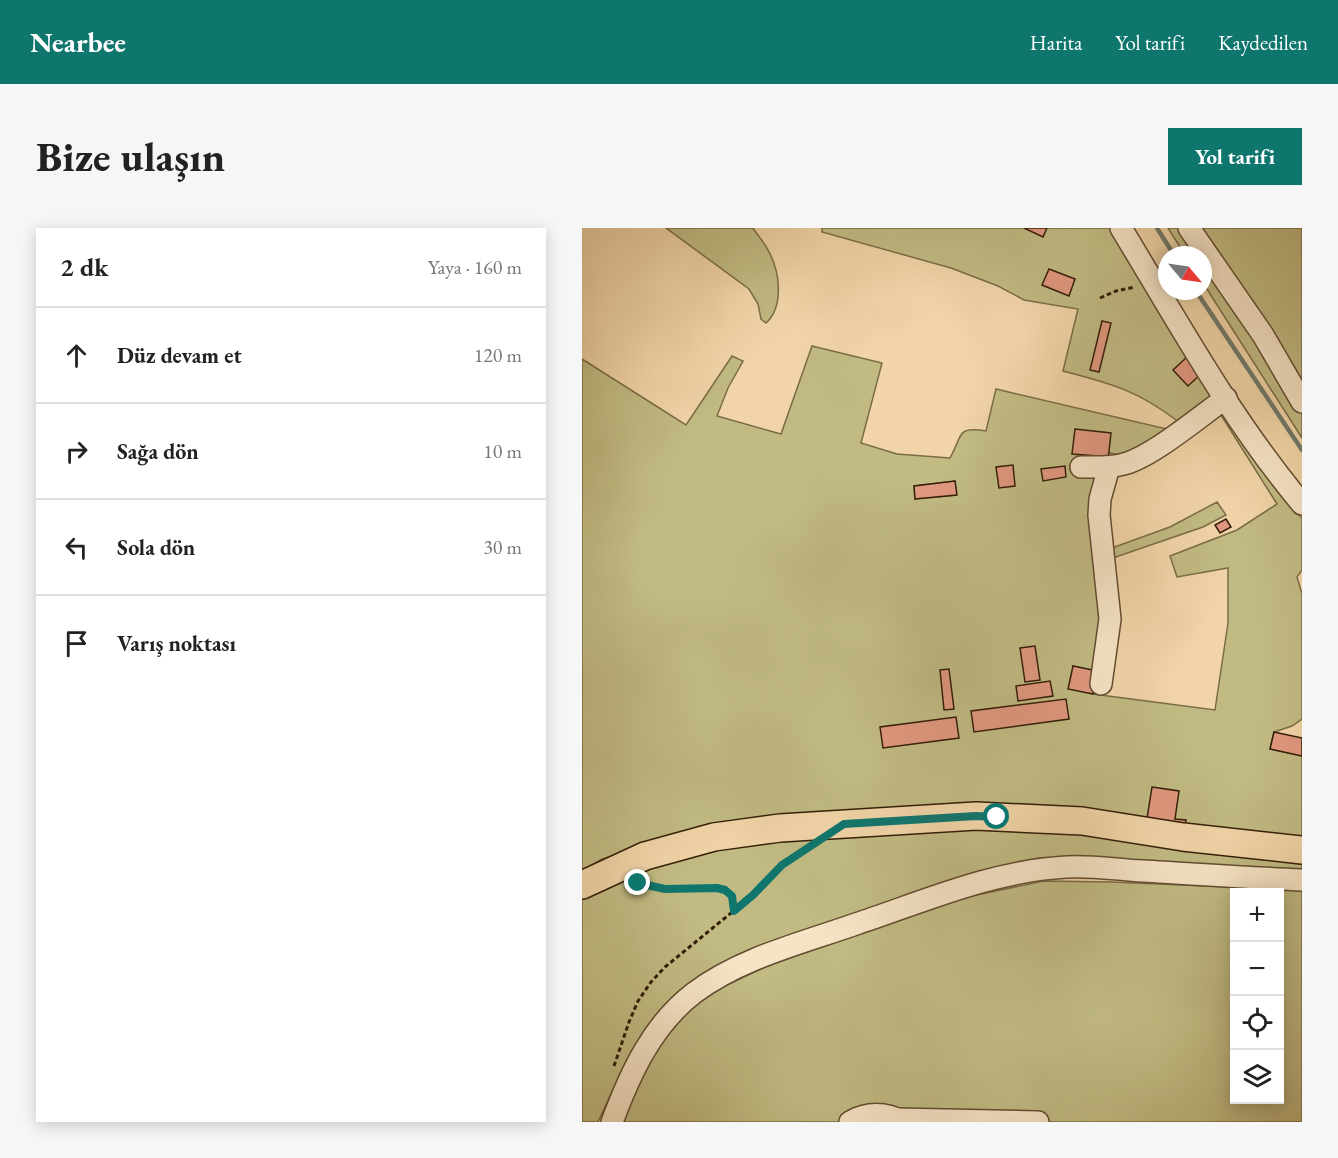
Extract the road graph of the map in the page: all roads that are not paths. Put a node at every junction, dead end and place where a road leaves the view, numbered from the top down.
1 (1121, 228) edge
2 (1189, 228) edge
3 (1226, 398) junction
4 (1302, 402) edge
5 (1082, 467) dead end
6 (1109, 467) junction
7 (1302, 504) edge
8 (1101, 684) dead end
9 (1302, 850) edge
10 (594, 880) edge
11 (1302, 880) edge
12 (900, 1120) edge
13 (612, 1122) edge
14 (850, 1122) edge
15 (1038, 1122) edge

1 - 3 street
2 - 4 street
3 - 6 street
3 - 7 street
5 - 6 street
6 - 8 street
9 - 10 main road
11 - 13 street
12 - 14 street
12 - 15 street

